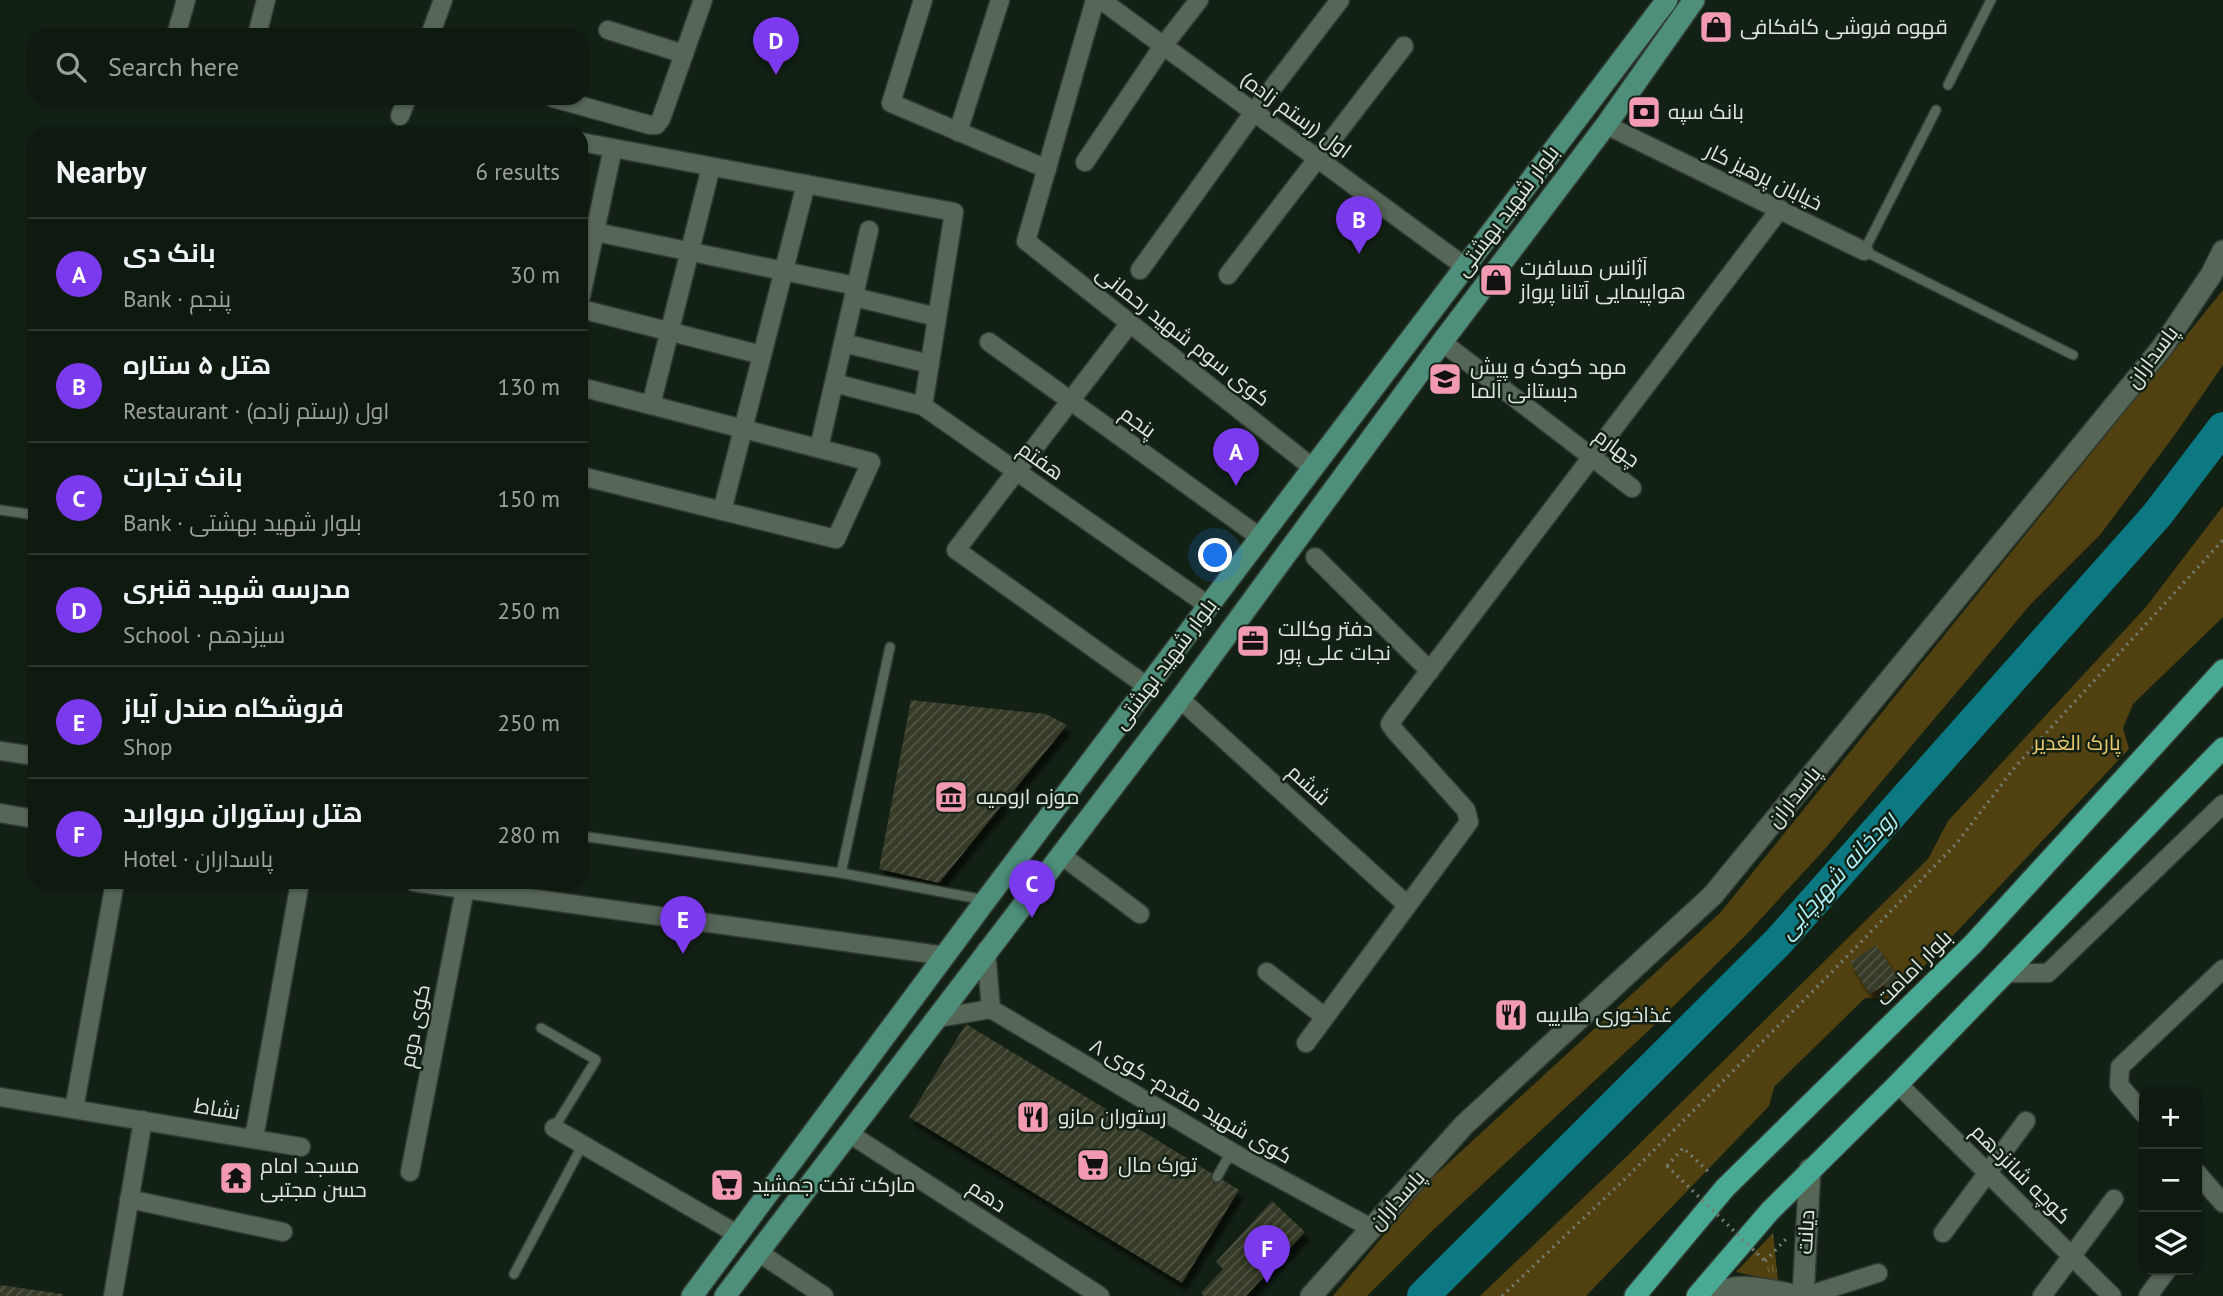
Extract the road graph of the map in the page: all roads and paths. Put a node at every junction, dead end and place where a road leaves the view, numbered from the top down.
1 (186, 0) edge
2 (266, 0) edge
3 (443, 0) edge
4 (702, 0) edge
5 (923, 0) edge
6 (1000, 0) edge
7 (1096, 0) edge
8 (1101, 0) edge
9 (1199, 0) edge
10 (1340, 0) edge
11 (1667, 0) edge
12 (1694, 0) edge
13 (1991, 0) edge
14 (178, 28) edge
15 (259, 28) edge
16 (433, 28) edge
17 (608, 30) dead end
18 (1163, 46) junction
19 (1404, 46) dead end
20 (684, 54) junction
21 (1948, 85) dead end
22 (404, 105) edge
23 (579, 105) edge
24 (1936, 110) dead end
25 (1254, 112) junction
26 (400, 116) dead end
27 (1606, 125) junction
28 (958, 132) junction
29 (588, 143) edge
30 (613, 148) junction
31 (1316, 158) junction
32 (1085, 162) dead end
33 (711, 166) junction
34 (1047, 169) junction
35 (806, 184) junction
36 (1780, 209) junction
37 (588, 230) edge
38 (869, 230) dead end
39 (690, 251) junction
40 (1864, 251) junction
41 (2223, 251) edge
42 (1464, 266) junction
43 (1140, 270) dead end
44 (783, 271) junction
45 (1228, 275) dead end
46 (855, 292) junction
47 (588, 311) edge
48 (937, 317) junction
49 (1130, 323) junction
50 (669, 331) junction
51 (989, 342) dead end
52 (1442, 342) junction
53 (843, 343) junction
54 (762, 355) junction
55 (2073, 355) dead end
56 (930, 364) junction
57 (834, 383) junction
58 (588, 389) edge
59 (1071, 401) junction
60 (650, 405) junction
61 (923, 407) junction
62 (743, 429) junction
63 (819, 448) junction
64 (1592, 459) junction
65 (1313, 468) junction
66 (1016, 471) junction
67 (588, 478) edge
68 (1632, 488) dead end
69 (0, 510) edge
70 (722, 511) junction
71 (28, 514) edge
72 (1261, 538) junction
73 (2223, 540) edge
74 (1315, 557) dead end
75 (1209, 606) junction
76 (890, 647) dead end
77 (2223, 670) edge
78 (1430, 671) junction
79 (1148, 687) junction
80 (1180, 699) junction
81 (2223, 748) edge
82 (0, 751) edge
83 (28, 755) edge
84 (2223, 804) edge
85 (0, 813) edge
86 (28, 818) edge
87 (588, 837) edge
88 (1061, 855) junction
89 (841, 873) junction
90 (114, 889) edge
91 (299, 889) edge
92 (465, 889) joint
93 (986, 900) junction
94 (1407, 905) junction
95 (1140, 914) dead end
96 (986, 950) junction
97 (946, 956) junction
98 (2223, 969) edge
99 (1268, 972) dead end
100 (2005, 974) junction
101 (991, 1009) junction
102 (1325, 1017) junction
103 (937, 1018) junction
104 (541, 1028) dead end
105 (1306, 1043) dead end
106 (1898, 1084) junction
107 (0, 1097) edge
108 (2139, 1108) edge
109 (74, 1109) junction
110 (143, 1120) junction
111 (2026, 1121) dead end
112 (554, 1128) joint
113 (850, 1134) junction
114 (254, 1138) junction
115 (583, 1144) junction
116 (301, 1147) dead end
117 (1242, 1158) junction
118 (1810, 1169) junction
119 (410, 1172) dead end
120 (1988, 1173) junction
121 (1217, 1177) dead end
122 (2202, 1179) edge
123 (1725, 1188) junction
124 (129, 1199) junction
125 (2114, 1199) dead end
126 (2223, 1203) edge
127 (1371, 1228) junction
128 (283, 1232) dead end
129 (1791, 1233) dead end
130 (1943, 1233) dead end
131 (737, 1234) junction
132 (758, 1252) junction
133 (2072, 1256) junction
134 (1878, 1273) dead end
135 (514, 1274) dead end
136 (2163, 1275) edge
137 (1090, 1294) edge
138 (113, 1296) edge
139 (692, 1296) edge
140 (725, 1296) edge
141 (824, 1296) edge
142 (1311, 1296) edge
143 (1502, 1296) edge
144 (1635, 1296) edge
145 (1697, 1296) edge
146 (1710, 1296) edge
147 (1802, 1296) edge
148 (2042, 1296) edge
149 (2112, 1296) edge
150 (2148, 1296) edge

1 - 14 street
2 - 15 street
3 - 16 street
4 - 20 street
5 - 28 street
6 - 28 street
7 - 34 street
8 - 18 street, اول (رستم زاده)
9 - 18 street
10 - 25 street
11 - 42 main road, بلوار شهید بهشتی
12 - 27 main road, بلوار شهید بهشتی
13 - 21 lane
17 - 20 street
18 - 25 street, اول (رستم زاده)
18 - 32 street
19 - 31 street
20 - 23 street
22 - 26 street
24 - 40 lane
25 - 31 street, اول (رستم زاده)
25 - 43 street
27 - 36 street, خیابان پرهیز کار
27 - 52 main road, بلوار شهید بهشتی
28 - 34 street
29 - 30 street
30 - 33 street
30 - 37 street
31 - 42 street, اول (رستم زاده)
31 - 45 street
33 - 35 street
33 - 39 street
34 - 49 street, کوی سوم شهید رحمانی
35 - 44 street
35 - 48 street
36 - 40 street, خیابان پرهیز کار
36 - 64 street
37 - 39 street
38 - 46 street
39 - 44 street
39 - 50 street
40 - 55 lane
41 - 127 main road, پاسداران
42 - 65 main road, بلوار شهید بهشتی
44 - 46 street
44 - 54 street
46 - 48 street
46 - 53 street
47 - 50 street
48 - 56 street
49 - 59 street
49 - 65 street, کوی سوم شهید رحمانی
50 - 54 street
50 - 60 street
51 - 59 street, پنجم
52 - 64 street, چهارم
52 - 80 main road, بلوار شهید بهشتی
53 - 56 street
53 - 57 street
54 - 62 street
56 - 61 street
57 - 61 street, هفتم
57 - 63 street
58 - 60 street
59 - 66 street
59 - 72 street, پنجم
60 - 62 street
61 - 66 street, هفتم
62 - 63 street
62 - 70 street
63 - 70 street
64 - 68 street, چهارم
64 - 78 street
65 - 72 main road, بلوار شهید بهشتی
66 - 75 street, هفتم
66 - 79 street
67 - 70 street
69 - 71 lane
72 - 75 main road, بلوار شهید بهشتی
73 - 143 path
74 - 78 street
75 - 79 main road, بلوار شهید بهشتی
76 - 89 lane
77 - 123 highway, بلوار امامت
78 - 94 street
79 - 93 main road, بلوار شهید بهشتی
80 - 88 main road, بلوار شهید بهشتی
80 - 94 street, ششم
81 - 100 highway
82 - 83 street
84 - 100 street
85 - 86 street
87 - 89 lane
88 - 95 street
88 - 96 main road, بلوار شهید بهشتی
89 - 93 lane
90 - 109 street
91 - 114 street, نشاط
92 - 97 street
92 - 119 street, کوی دوم
93 - 97 main road, بلوار شهید بهشتی
94 - 102 street
96 - 101 street
96 - 103 main road, بلوار شهید بهشتی
97 - 131 main road, بلوار شهید بهشتی
98 - 108 street
99 - 102 street
100 - 106 highway
101 - 103 street
101 - 117 street, کوی شهید مقدم- کوی ۸
102 - 105 street
103 - 113 main road, بلوار شهید بهشتی
104 - 112 lane
106 - 118 highway
106 - 120 street, کوچه شانزدهم
107 - 109 street, نشاط
109 - 110 street, نشاط
110 - 114 street, نشاط
110 - 124 street
111 - 120 street
112 - 115 street
113 - 132 main road, بلوار شهید بهشتی
113 - 137 street, دهم
114 - 116 street
115 - 131 street
115 - 135 lane
117 - 121 lane
117 - 127 street, کوی شهید مقدم- کوی ۸
118 - 145 highway
118 - 147 main road, دیانت
120 - 130 street
120 - 133 street, کوچه شانزدهم
122 - 126 street
123 - 129 path, bridge
123 - 144 highway, بلوار امامت
124 - 128 street
124 - 138 street
125 - 133 street
127 - 142 main road, پاسداران
131 - 139 main road, بلوار شهید بهشتی
132 - 140 main road, بلوار شهید بهشتی
132 - 141 street
133 - 148 street
133 - 149 street, کوچه شانزدهم
134 - 147 street
136 - 150 street
146 - 147 main road

